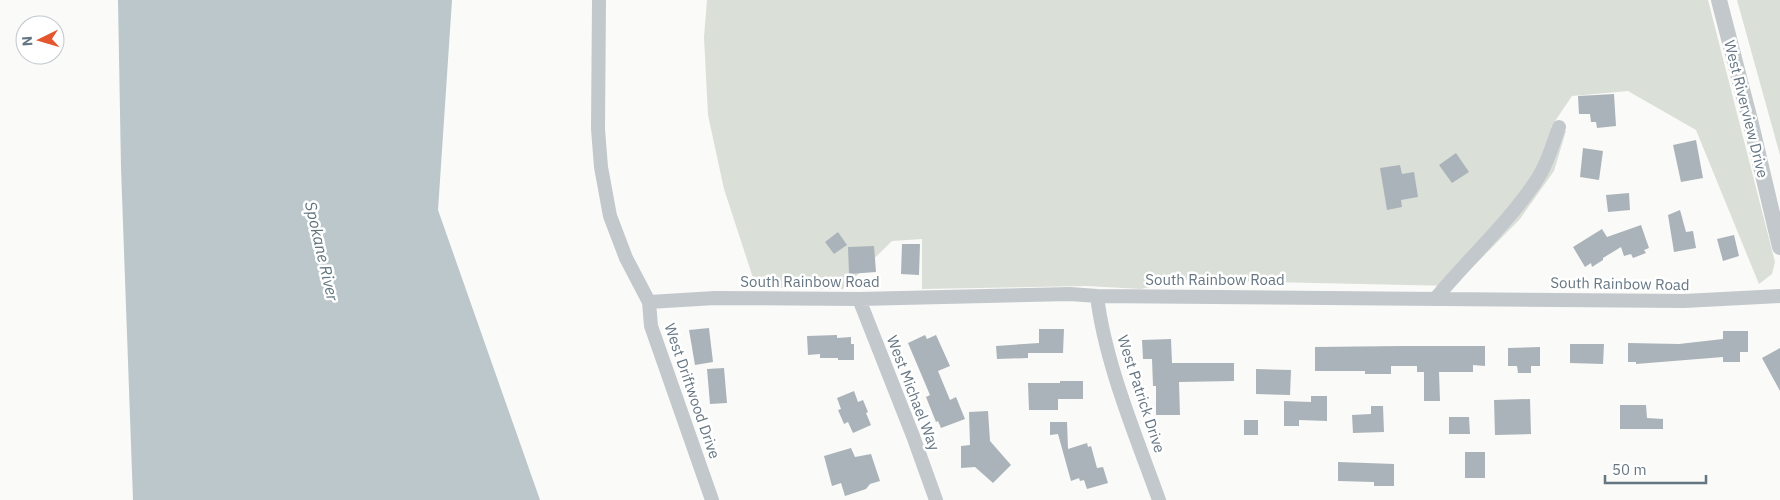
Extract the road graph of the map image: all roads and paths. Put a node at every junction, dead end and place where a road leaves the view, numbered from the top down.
1 (599, 0) edge
2 (1719, 0) edge
3 (1559, 128) dead end
4 (1780, 247) edge
5 (1097, 296) junction
6 (1780, 296) edge
7 (1436, 298) junction
8 (859, 299) junction
9 (649, 302) junction
10 (712, 500) edge
11 (936, 500) edge
12 (1159, 500) edge

1 - 9 street, West Driftwood Drive
2 - 4 street, West Riverview Drive
3 - 7 street
5 - 7 street, South Rainbow Road
5 - 8 street, South Rainbow Road
5 - 12 street, West Patrick Drive
6 - 7 street, South Rainbow Road
8 - 9 street, South Rainbow Road
8 - 11 street, West Michael Way
9 - 10 street, West Driftwood Drive

